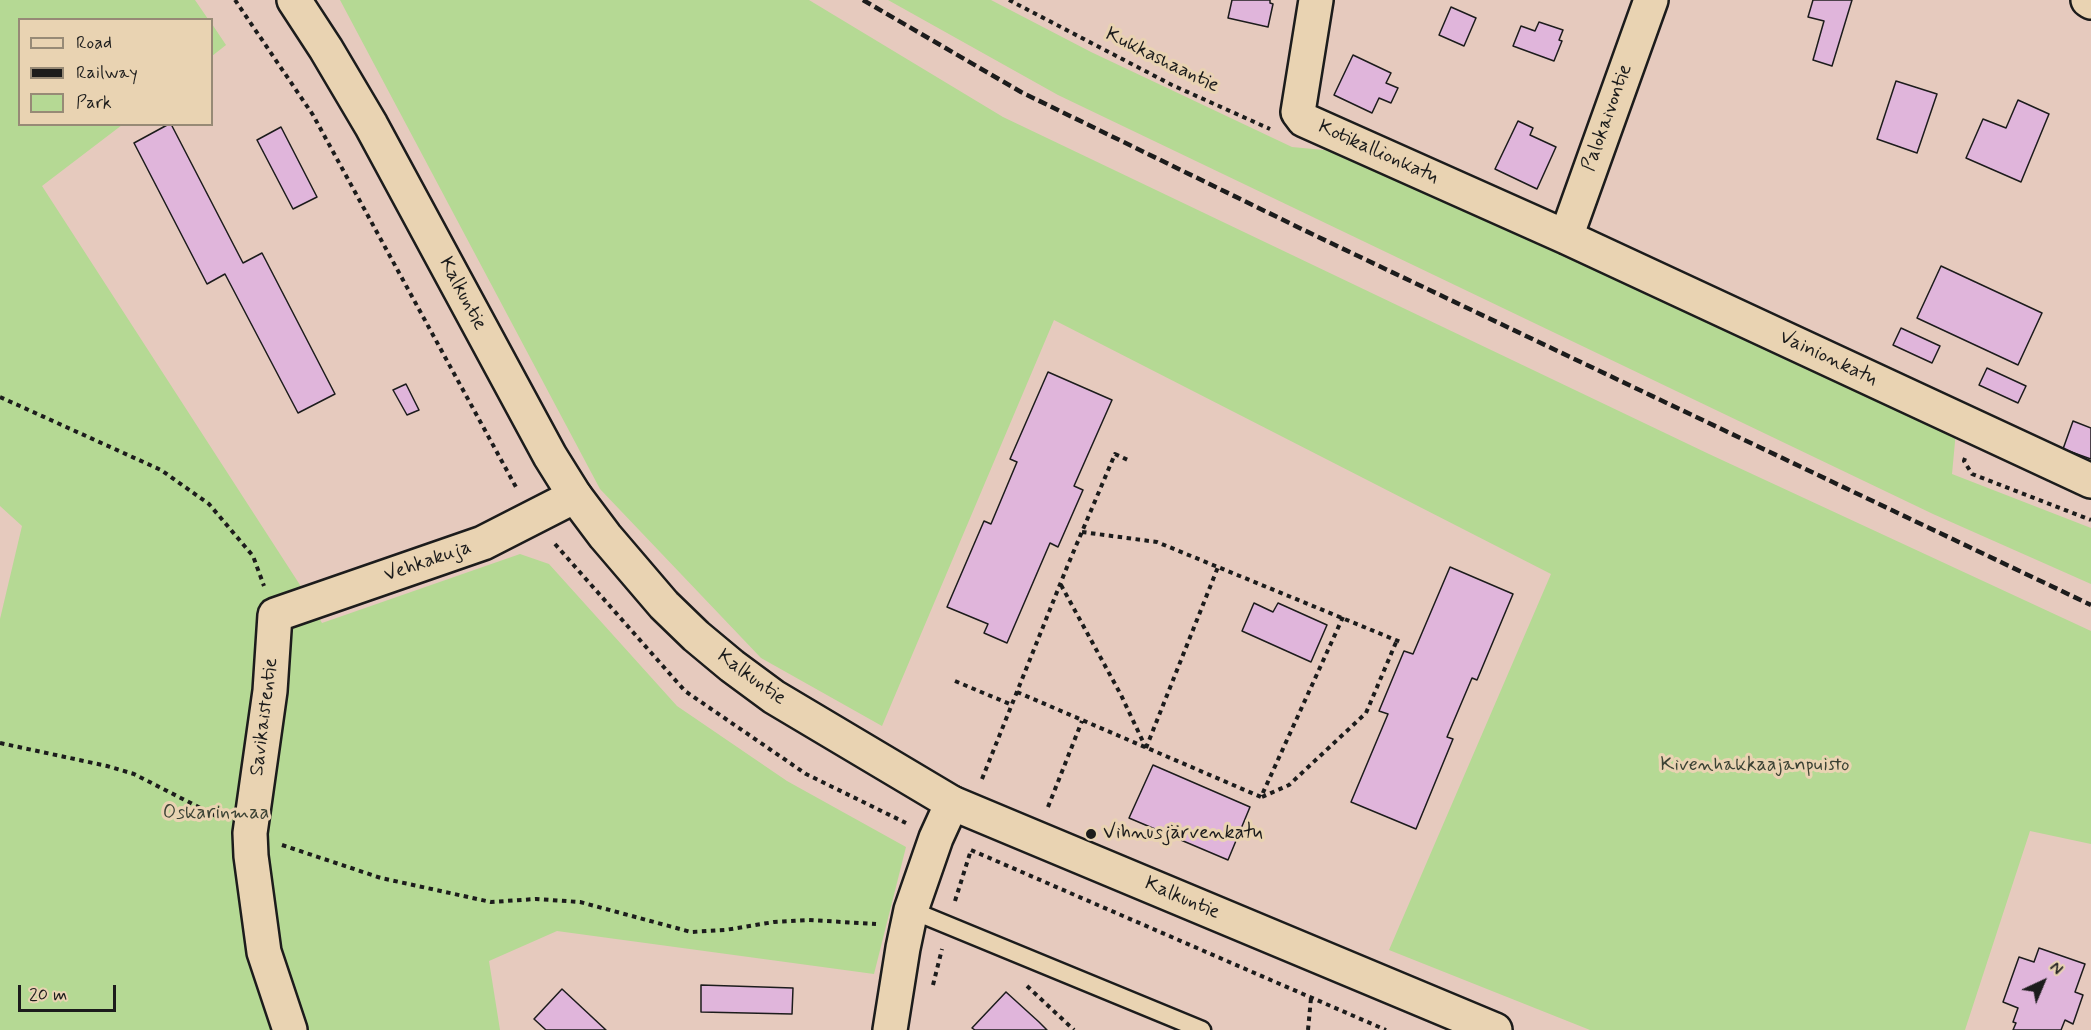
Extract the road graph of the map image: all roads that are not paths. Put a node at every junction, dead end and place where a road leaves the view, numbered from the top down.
1 (294, 0) edge
2 (1316, 0) edge
3 (1651, 0) edge
4 (1566, 237) junction
5 (2091, 481) edge
6 (575, 496) junction
7 (275, 615) joint
8 (961, 807) junction
9 (909, 918) junction
10 (290, 1030) edge
11 (890, 1030) edge
12 (1202, 1030) edge
13 (1495, 1030) edge

1 - 6 street, Kalkuntie
2 - 4 street, Kotikallionkatu
3 - 4 street, Palokaivontie
4 - 5 street, Vainionkatu
6 - 7 street, Vehkakuja
6 - 8 street, Kalkuntie
7 - 10 street, Savikaistentie
8 - 9 street
8 - 13 street, Kalkuntie
9 - 11 street
9 - 12 lane

